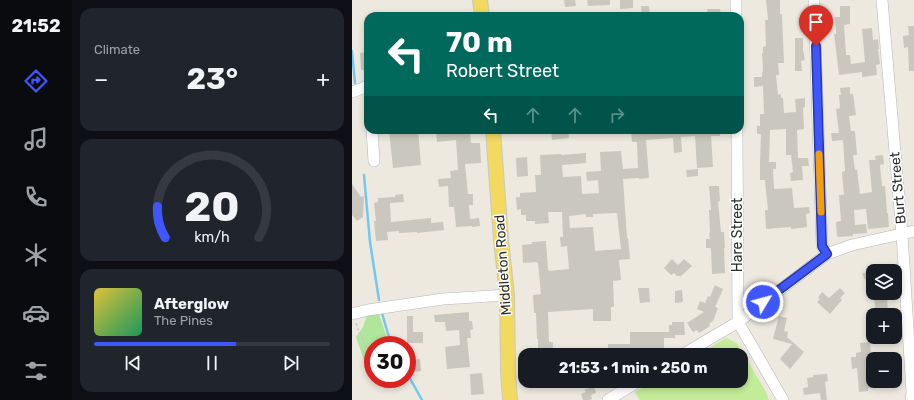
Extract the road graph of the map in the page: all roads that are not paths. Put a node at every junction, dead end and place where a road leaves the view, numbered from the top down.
1 (480, 0) edge
2 (736, 0) edge
3 (814, 0) edge
4 (882, 0) edge
5 (482, 12) edge
6 (736, 12) edge
7 (364, 88) edge
8 (352, 92) edge
9 (372, 134) edge
10 (493, 134) edge
11 (737, 134) edge
12 (374, 162) dead end
13 (914, 231) edge
14 (902, 234) junction
15 (827, 254) junction
16 (507, 295) junction
17 (353, 314) edge
18 (738, 322) junction
19 (694, 348) edge
20 (628, 388) edge
21 (510, 400) edge
22 (608, 400) edge
23 (782, 400) edge
24 (911, 400) edge

1 - 5 main road
2 - 6 street
3 - 15 street
4 - 14 street, Burt Street
7 - 8 street
9 - 12 street
10 - 16 main road, Middleton Road
11 - 18 street, Hare Street
13 - 14 street
14 - 15 street
14 - 24 street, Burt Street
15 - 18 street
16 - 17 street
16 - 21 main road, Middleton Road
18 - 19 street
18 - 23 street, Hare Street
20 - 22 street

